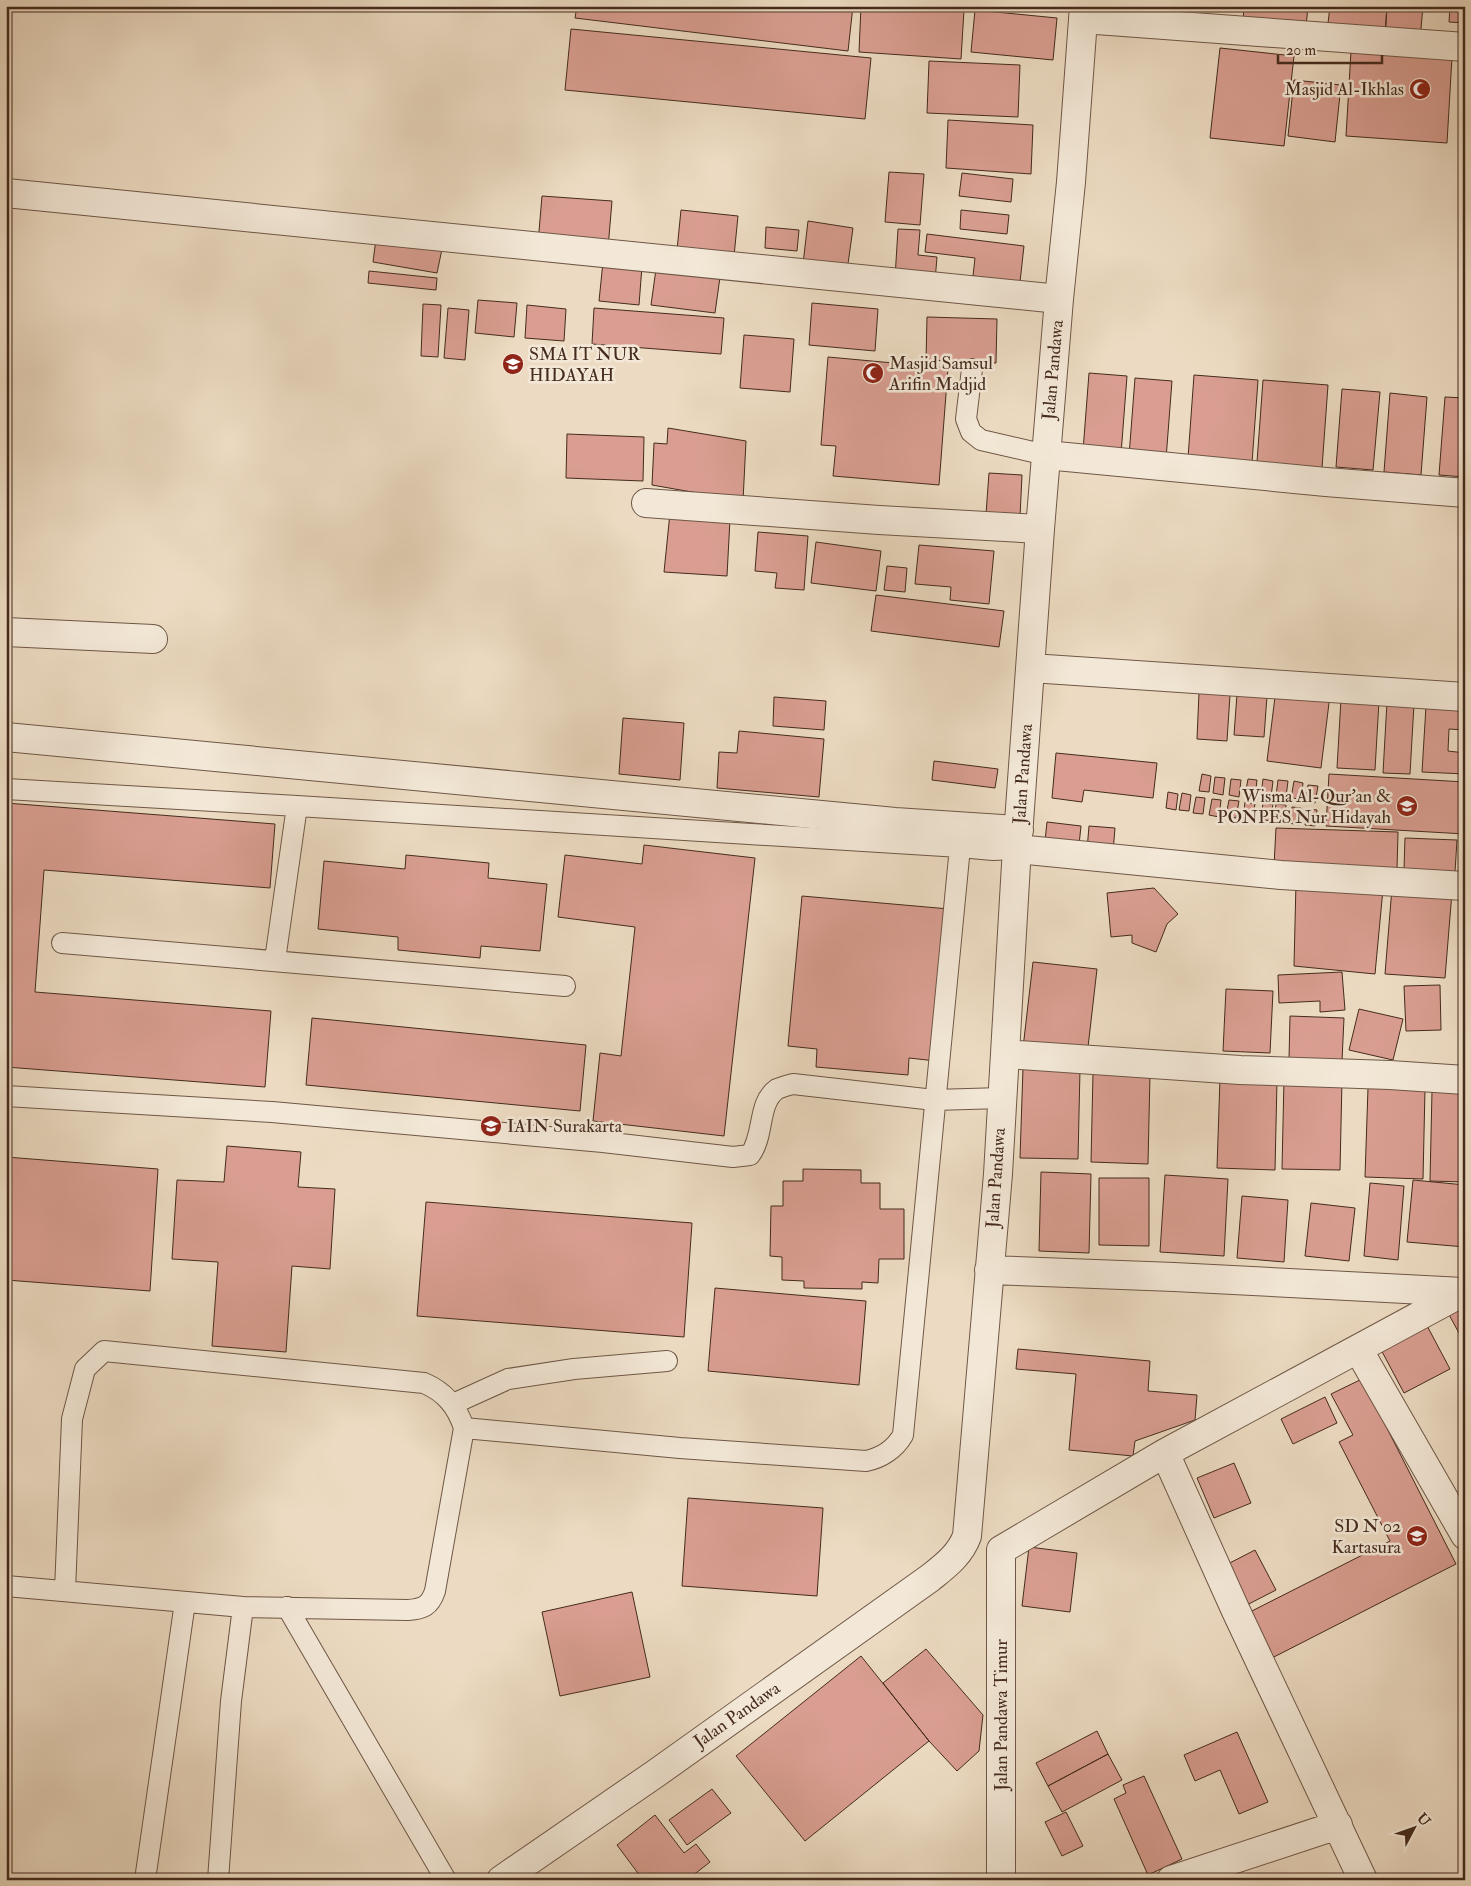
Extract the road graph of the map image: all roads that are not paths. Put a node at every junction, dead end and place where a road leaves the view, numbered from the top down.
1 (1084, 12) edge
2 (1465, 47) edge
3 (6, 193) edge
4 (1059, 299) junction
5 (972, 369) dead end
6 (1046, 455) junction
7 (1465, 493) edge
8 (646, 503) dead end
9 (1040, 529) junction
10 (6, 632) edge
11 (153, 639) dead end
12 (1031, 668) junction
13 (1465, 697) edge
14 (6, 737) edge
15 (6, 789) edge
16 (297, 806) junction
17 (1018, 840) junction
18 (960, 847) junction
19 (1465, 886) edge
20 (62, 943) dead end
21 (275, 960) junction
22 (565, 986) dead end
23 (1005, 1054) junction
24 (1465, 1080) edge
25 (6, 1096) edge
26 (1002, 1098) junction
27 (934, 1100) junction
28 (989, 1270) junction
29 (1464, 1291) edge
30 (1358, 1349) junction
31 (668, 1361) dead end
32 (453, 1404) junction
33 (464, 1428) junction
34 (1164, 1453) junction
35 (1465, 1535) edge
36 (966, 1541) junction
37 (1001, 1550) junction
38 (6, 1586) edge
39 (65, 1591) junction
40 (185, 1602) junction
41 (243, 1607) junction
42 (287, 1608) junction
43 (1338, 1825) junction
44 (145, 1880) edge
45 (218, 1880) edge
46 (446, 1880) edge
47 (501, 1880) edge
48 (1001, 1880) edge
49 (1171, 1880) edge
50 (1363, 1880) edge

1 - 2 street
1 - 4 street, Jalan Pandawa
3 - 4 street
4 - 6 street, Jalan Pandawa
5 - 6 lane
6 - 7 street
6 - 9 street, Jalan Pandawa
8 - 9 street
9 - 12 street, Jalan Pandawa
10 - 11 street
12 - 13 street
12 - 17 street, Jalan Pandawa
14 - 17 street
15 - 16 lane
16 - 18 lane
16 - 21 lane
17 - 18 lane
17 - 19 street
17 - 23 street, Jalan Pandawa
18 - 27 lane
20 - 21 lane
21 - 22 lane
23 - 24 street
23 - 26 street, Jalan Pandawa
25 - 27 lane
26 - 27 lane
26 - 28 street, Jalan Pandawa
27 - 33 lane
28 - 29 street
28 - 36 street, Jalan Pandawa
29 - 30 street
30 - 34 street
30 - 35 street
31 - 32 lane
32 - 33 lane
32 - 39 lane
33 - 42 lane
34 - 37 street
34 - 43 street
36 - 37 street
36 - 47 street, Jalan Pandawa
37 - 48 street, Jalan Pandawa Timur
38 - 39 lane
39 - 40 lane
40 - 41 lane
40 - 44 lane
41 - 42 lane
41 - 45 lane
42 - 46 lane
43 - 49 street
43 - 50 street

